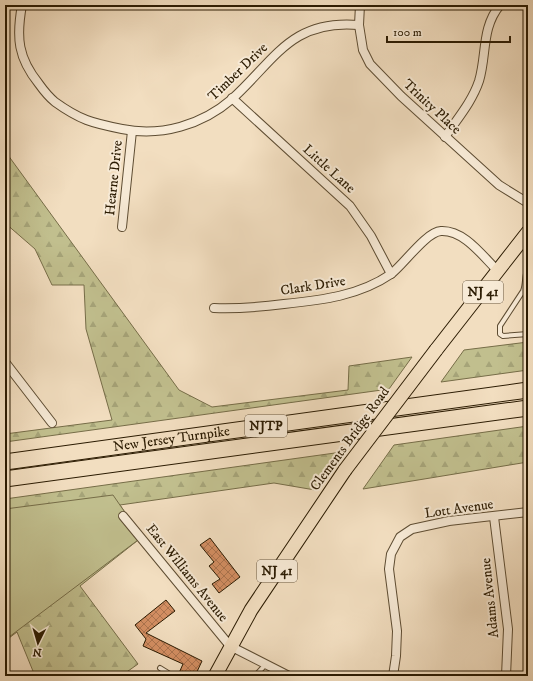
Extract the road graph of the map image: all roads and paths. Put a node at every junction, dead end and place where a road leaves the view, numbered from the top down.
1 (22, 5) edge
2 (360, 5) edge
3 (500, 5) edge
4 (359, 25) junction
5 (232, 98) junction
6 (132, 131) junction
7 (445, 137) junction
8 (528, 203) edge
9 (122, 227) dead end
10 (528, 232) edge
11 (528, 267) edge
12 (499, 272) junction
13 (391, 274) junction
14 (527, 287) edge
15 (214, 308) dead end
16 (528, 334) edge
17 (5, 362) edge
18 (528, 390) edge
19 (528, 408) edge
20 (52, 423) dead end
21 (5, 462) edge
22 (5, 479) edge
23 (528, 512) edge
24 (123, 516) dead end
25 (494, 517) junction
26 (230, 646) junction
27 (266, 664) junction
28 (160, 668) dead end
29 (280, 674) edge
30 (174, 676) edge
31 (215, 676) edge
32 (253, 676) edge
33 (289, 676) edge
34 (393, 676) edge
35 (506, 676) edge

1 - 6 street, Timber Drive
2 - 4 street, Trinity Place
3 - 7 street
4 - 5 street, Timber Drive
4 - 7 street, Trinity Place
5 - 6 street, Timber Drive
5 - 13 street, Little Lane
6 - 9 street, Hearne Drive
7 - 8 street, Trinity Place
10 - 12 main road, Clements Bridge Road / NJ 41
11 - 14 lane
12 - 13 street, Clark Drive
12 - 26 main road, Clements Bridge Road / NJ 41, bridge
13 - 15 street, Clark Drive
14 - 16 lane
17 - 20 street
18 - 21 highway, New Jersey Turnpike / NJTP
19 - 22 highway, New Jersey Turnpike / NJTP
23 - 25 street, Lott Avenue
24 - 26 street, East Williams Avenue
25 - 34 street, Lott Avenue
25 - 35 street, Adams Avenue
26 - 27 street
26 - 31 main road, Clements Bridge Road / NJ 41
27 - 29 street
27 - 32 lane
28 - 30 lane
29 - 33 street

